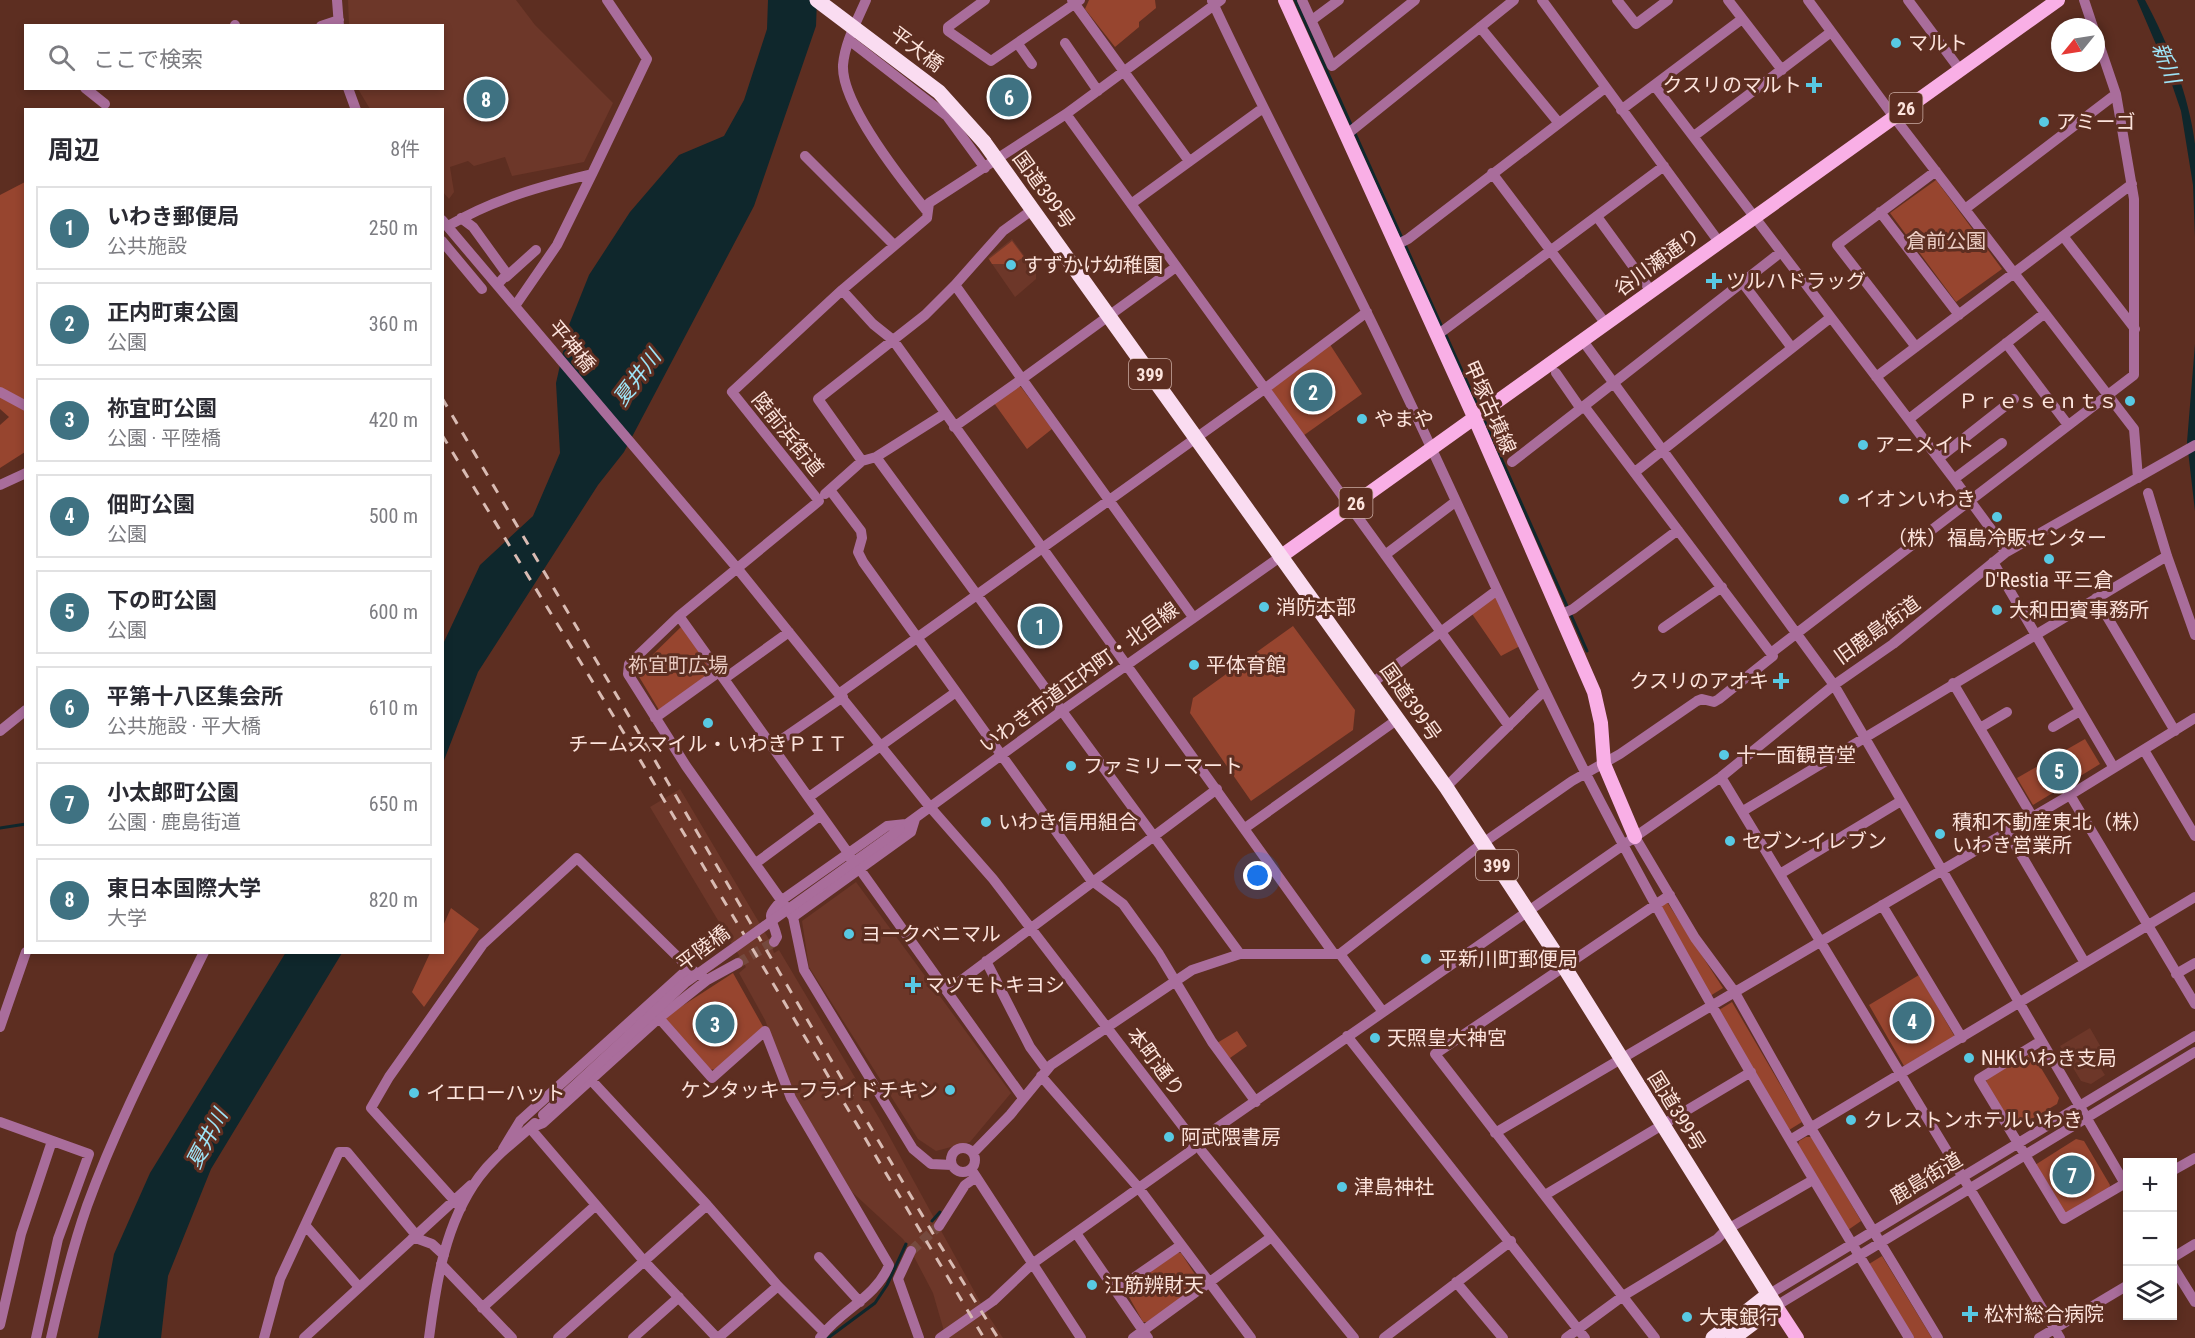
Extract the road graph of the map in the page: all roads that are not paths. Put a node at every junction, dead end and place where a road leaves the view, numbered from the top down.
1 (338, 0) edge
2 (607, 0) edge
3 (817, 0) edge
4 (866, 0) edge
5 (985, 0) edge
6 (1285, 0) edge
7 (1302, 0) edge
8 (1339, 0) edge
9 (1415, 0) edge
10 (1514, 0) edge
11 (1542, 0) edge
12 (1617, 0) edge
13 (1668, 0) edge
14 (1728, 0) edge
15 (1808, 0) edge
16 (1908, 0) edge
17 (2058, 0) edge
18 (2084, 0) edge
19 (1076, 1) edge
20 (1215, 2) edge
21 (2090, 18) edge
22 (1742, 19) junction
23 (339, 23) edge
24 (1480, 27) junction
25 (1309, 30) junction
26 (1832, 32) junction
27 (849, 40) junction
28 (1065, 43) dead end
29 (1018, 44) junction
30 (2105, 62) edge
31 (1032, 64) dead end
32 (1125, 70) junction
33 (1782, 70) junction
34 (1960, 70) junction
35 (1654, 85) junction
36 (1605, 88) junction
37 (87, 90) edge
38 (101, 90) edge
39 (349, 90) edge
40 (1098, 91) junction
41 (2116, 94) junction
42 (106, 107) edge
43 (355, 108) edge
44 (1263, 108) junction
45 (1621, 110) junction
46 (1066, 114) junction
47 (1894, 117) junction
48 (1558, 122) junction
49 (1350, 130) junction
50 (1694, 136) junction
51 (984, 142) joint
52 (805, 156) dead end
53 (1189, 161) junction
54 (991, 164) junction
55 (1664, 166) junction
56 (1936, 171) junction
57 (1492, 173) junction
58 (592, 174) junction
59 (2132, 184) junction
60 (1131, 204) junction
61 (1965, 208) junction
62 (926, 210) junction
63 (1032, 210) junction
64 (1880, 212) junction
65 (1755, 217) junction
66 (461, 218) junction
67 (1598, 218) junction
68 (445, 223) edge
69 (2063, 236) junction
70 (458, 238) junction
71 (1401, 242) junction
72 (1719, 242) junction
73 (445, 244) edge
74 (894, 245) junction
75 (536, 250) dead end
76 (1553, 251) junction
77 (1781, 252) junction
78 (1176, 267) junction
79 (2014, 273) junction
80 (506, 277) junction
81 (1742, 282) junction
82 (497, 285) junction
83 (955, 285) junction
84 (482, 289) dead end
85 (842, 290) junction
86 (1651, 291) junction
87 (517, 308) junction
88 (1367, 312) junction
89 (2045, 313) junction
90 (1107, 315) junction
91 (1959, 315) junction
92 (1830, 318) junction
93 (1606, 324) junction
94 (2136, 330) junction
95 (1442, 332) junction
96 (893, 340) junction
97 (1583, 341) junction
98 (2006, 343) junction
99 (1916, 347) junction
100 (1792, 348) junction
101 (1556, 373) dead end
102 (1876, 377) junction
103 (1022, 379) junction
104 (1614, 385) junction
105 (1263, 390) junction
106 (0, 392) edge
107 (2108, 396) junction
108 (2014, 399) dead end
109 (24, 405) edge
110 (1583, 407) junction
111 (944, 414) junction
112 (1475, 419) junction
113 (1909, 419) junction
114 (2068, 425) junction
115 (954, 427) junction
116 (1196, 438) junction
117 (2002, 443) dead end
118 (2195, 445) edge
119 (1431, 448) junction
120 (1662, 449) junction
121 (876, 457) junction
122 (1939, 459) junction
123 (862, 461) junction
124 (1512, 462) dead end
125 (1635, 472) junction
126 (24, 474) edge
127 (2138, 478) junction
128 (1954, 480) junction
129 (0, 485) edge
130 (830, 490) junction
131 (2148, 493) dead end
132 (1969, 499) junction
133 (1110, 500) junction
134 (819, 501) junction
135 (1455, 502) junction
136 (1349, 508) junction
137 (1678, 530) junction
138 (1042, 549) junction
139 (2005, 554) junction
140 (1384, 555) junction
141 (1280, 556) junction
142 (2167, 556) junction
143 (1993, 562) junction
144 (737, 568) junction
145 (1722, 587) junction
146 (1496, 591) junction
147 (978, 594) junction
148 (2096, 598) junction
149 (1562, 614) junction
150 (680, 616) junction
151 (1193, 617) junction
152 (1663, 628) dead end
153 (1440, 630) junction
154 (789, 632) junction
155 (1797, 632) junction
156 (2035, 635) junction
157 (2195, 635) edge
158 (918, 638) junction
159 (1772, 653) junction
160 (1126, 665) junction
161 (722, 676) junction
162 (1372, 683) junction
163 (1953, 683) junction
164 (1834, 685) junction
165 (1544, 691) junction
166 (957, 692) junction
167 (841, 695) junction
168 (1063, 710) junction
169 (2080, 711) junction
170 (24, 712) edge
171 (2007, 712) dead end
172 (655, 718) junction
173 (2195, 718) edge
174 (1398, 719) junction
175 (1509, 726) junction
176 (2053, 727) dead end
177 (1980, 729) junction
178 (0, 730) edge
179 (2175, 731) junction
180 (1866, 739) junction
181 (881, 745) junction
182 (772, 746) junction
183 (2144, 750) junction
184 (1001, 755) junction
185 (1604, 764) junction
186 (2114, 768) junction
187 (1586, 774) junction
188 (1721, 777) junction
189 (1446, 787) junction
190 (1217, 789) junction
191 (2070, 795) junction
192 (809, 797) junction
193 (1901, 801) junction
194 (930, 807) junction
195 (1743, 811) junction
196 (821, 815) junction
197 (2032, 816) junction
198 (908, 824) junction
199 (1245, 828) junction
200 (2007, 831) junction
201 (1154, 835) junction
202 (2195, 836) edge
203 (1629, 841) junction
204 (1483, 843) junction
205 (848, 852) junction
206 (756, 863) junction
207 (860, 869) junction
208 (1942, 870) junction
209 (1780, 874) junction
210 (1091, 880) junction
211 (1670, 895) junction
212 (2195, 897) edge
213 (782, 900) junction
214 (1657, 903) junction
215 (1882, 905) junction
216 (1527, 911) junction
217 (793, 916) junction
218 (2147, 926) junction
219 (1030, 927) junction
220 (1822, 940) junction
221 (774, 942) dead end
222 (25, 954) edge
223 (203, 954) edge
224 (1240, 954) junction
225 (1337, 954) junction
226 (986, 961) junction
227 (738, 963) tunnel mouth
228 (2085, 963) junction
229 (2195, 963) edge
230 (1563, 965) junction
231 (689, 968) junction
232 (2176, 974) junction
233 (706, 980) junction
234 (1174, 982) junction
235 (1734, 990) junction
236 (947, 991) junction
237 (2019, 1003) junction
238 (1711, 1004) junction
239 (2195, 1004) edge
240 (1383, 1012) junction
241 (659, 1018) junction
242 (0, 1027) edge
243 (1107, 1027) junction
244 (1347, 1036) junction
245 (2195, 1036) edge
246 (1962, 1038) junction
247 (2036, 1044) dead end
248 (2195, 1052) edge
249 (1619, 1058) junction
250 (1751, 1072) junction
251 (1044, 1073) junction
252 (1901, 1075) junction
253 (591, 1080) junction
254 (1023, 1098) junction
255 (1256, 1102) junction
256 (2079, 1106) junction
257 (2085, 1117) junction
258 (0, 1122) edge
259 (1661, 1125) junction
260 (530, 1128) junction
261 (1811, 1128) junction
262 (1495, 1133) junction
263 (52, 1140) junction
264 (1790, 1140) junction
265 (1194, 1143) junction
266 (2017, 1143) junction
267 (504, 1149) junction
268 (973, 1153) junction
269 (2024, 1155) junction
270 (2195, 1158) edge
271 (952, 1165) junction
272 (2177, 1168) edge
273 (973, 1174) junction
274 (1964, 1177) junction
275 (1813, 1180) junction
276 (2123, 1181) edge
277 (1138, 1187) junction
278 (1970, 1188) junction
279 (2123, 1188) edge
280 (1545, 1195) junction
281 (458, 1204) junction
282 (596, 1205) junction
283 (707, 1205) junction
284 (305, 1225) junction
285 (939, 1226) tunnel mouth
286 (1726, 1230) junction
287 (1873, 1231) junction
288 (1076, 1233) junction
289 (415, 1236) junction
290 (1270, 1238) junction
291 (1511, 1241) junction
292 (1879, 1243) junction
293 (1852, 1244) junction
294 (2195, 1244) edge
295 (1181, 1245) junction
296 (911, 1251) tunnel mouth
297 (2177, 1255) edge
298 (1859, 1256) junction
299 (819, 1257) dead end
300 (443, 1259) junction
301 (644, 1260) junction
302 (1032, 1264) junction
303 (2173, 1266) edge
304 (892, 1277) junction
305 (1456, 1281) junction
306 (1209, 1285) junction
307 (778, 1286) junction
308 (359, 1287) junction
309 (2123, 1288) edge
310 (1116, 1290) junction
311 (1623, 1296) junction
312 (679, 1297) junction
313 (1772, 1301) junction
314 (860, 1302) junction
315 (2195, 1302) edge
316 (482, 1308) junction
317 (0, 1325) edge
318 (2058, 1333) edge
319 (1145, 1334) edge
320 (1248, 1334) edge
321 (1582, 1334) edge
322 (822, 1335) edge
323 (36, 1338) edge
324 (51, 1338) edge
325 (264, 1338) edge
326 (304, 1338) edge
327 (429, 1338) edge
328 (512, 1338) edge
329 (558, 1338) edge
330 (633, 1338) edge
331 (718, 1338) edge
332 (919, 1338) edge
333 (940, 1338) edge
334 (1080, 1338) edge
335 (1133, 1338) edge
336 (1234, 1338) edge
337 (1354, 1338) edge
338 (1384, 1338) edge
339 (1503, 1338) edge
340 (1566, 1338) edge
341 (1655, 1338) edge
342 (1713, 1338) edge
343 (1733, 1338) edge
344 (1797, 1338) edge
345 (1909, 1338) edge
346 (1938, 1338) edge
347 (2039, 1338) edge

1 - 23 street
2 - 58 street
3 - 51 highway, 平大橋 / 399, bridge
4 - 27 street
5 - 29 street
6 - 25 main road, 甲塚古墳線
7 - 25 street
8 - 25 street
9 - 25 street
10 - 24 street
11 - 36 street
12 - 13 street
14 - 22 street
15 - 26 street
16 - 34 street
17 - 34 main road, 谷川瀬通り / 26
18 - 21 street
19 - 29 street
19 - 32 street
20 - 32 street
20 - 44 street
22 - 33 street
22 - 35 street
24 - 48 street
24 - 49 street
25 - 49 main road, 甲塚古墳線
26 - 33 street
26 - 47 street
27 - 54 street
27 - 62 street
28 - 40 street
29 - 31 street
30 - 41 street
32 - 40 street
32 - 53 street
33 - 50 street
34 - 47 main road, 谷川瀬通り / 26
35 - 45 street
35 - 50 street
36 - 45 street
36 - 48 street
37 - 42 street
38 - 42 street
39 - 43 street
40 - 46 street
41 - 59 street
41 - 61 street
44 - 53 street
44 - 88 street
45 - 55 street
46 - 54 street
46 - 60 street
47 - 56 street
47 - 65 main road, 谷川瀬通り / 26
48 - 57 street
49 - 71 main road, 甲塚古墳線
50 - 65 street
51 - 54 highway, 国道399号 / 399
52 - 74 street
53 - 60 street
54 - 62 street
54 - 63 highway, 国道399号 / 399
55 - 67 street
55 - 72 street
56 - 61 street
56 - 64 street
57 - 71 street
57 - 76 street
58 - 66 street
58 - 87 street
59 - 69 street
59 - 94 street
60 - 78 street
61 - 79 street
62 - 74 street, 陸前浜街道
63 - 83 street
63 - 90 highway, 国道399号 / 399
64 - 91 street
64 - 99 street
65 - 72 main road, 谷川瀬通り / 26
65 - 77 street
66 - 68 street
66 - 80 street
67 - 76 street
67 - 86 street
68 - 70 street, 平神橋
69 - 79 street
69 - 94 street
70 - 73 street
70 - 82 street, 平神橋
71 - 95 main road, 甲塚古墳線
72 - 86 main road, 谷川瀬通り / 26
73 - 84 street
74 - 85 street, 陸前浜街道
75 - 80 street
76 - 93 street
76 - 95 street
77 - 81 street
77 - 92 street
78 - 90 street
78 - 105 street
79 - 89 street
79 - 91 street
80 - 82 street
81 - 100 street
81 - 104 street
82 - 87 street, 平神橋
83 - 96 street
83 - 103 street
85 - 96 street
85 - 134 street, 陸前浜街道
86 - 93 main road, 谷川瀬通り / 26
87 - 144 street, 平神橋
88 - 105 street
88 - 119 street
89 - 98 street
89 - 107 street
90 - 103 street
90 - 116 highway, 国道399号 / 399
91 - 99 street
92 - 100 street
92 - 102 street
93 - 97 main road, 谷川瀬通り / 26
94 - 107 street
95 - 112 main road, 甲塚古墳線
96 - 111 street
96 - 123 street
97 - 104 street
97 - 112 main road, 谷川瀬通り / 26
98 - 113 street
98 - 114 street
99 - 102 street
100 - 120 street
101 - 110 street
102 - 113 street
103 - 115 street
103 - 133 street
104 - 110 street
104 - 120 street
105 - 116 street
105 - 136 street
106 - 109 street
107 - 114 street
107 - 127 street
108 - 122 street
110 - 124 street
110 - 125 street
111 - 115 street
111 - 121 street
112 - 119 main road, 谷川瀬通り / 26
112 - 149 main road, 甲塚古墳線
113 - 122 street
114 - 132 street
115 - 138 street
116 - 133 street
116 - 141 highway, 国道399号 / 399
117 - 128 street
118 - 127 street, 旧鹿島街道
119 - 135 street
119 - 136 main road, 谷川瀬通り / 26
120 - 125 street
120 - 155 street
121 - 123 street
121 - 147 street
122 - 128 street
123 - 130 street
125 - 137 street
126 - 129 street
127 - 139 street, 旧鹿島街道
128 - 132 street
130 - 134 street
130 - 158 street
131 - 142 street
132 - 139 street
132 - 155 street
133 - 138 street
133 - 151 street
134 - 144 street, 陸前浜街道
135 - 140 street
135 - 146 street
136 - 140 street
136 - 141 main road, 谷川瀬通り / 26
137 - 145 street
137 - 149 street
138 - 147 street
138 - 160 street
139 - 143 street, 旧鹿島街道
140 - 153 street
141 - 151 street, いわき市道正内町・北目線
141 - 162 highway, 国道399号 / 399
142 - 148 street
142 - 157 street
143 - 156 street
143 - 164 street, 旧鹿島街道
144 - 150 street, 陸前浜街道
144 - 154 street
145 - 152 street
145 - 159 street
146 - 153 street
146 - 165 street
147 - 158 street
147 - 168 street
148 - 156 street
148 - 179 street
149 - 185 main road, 甲塚古墳線
150 - 161 street
150 - 172 street, 陸前浜街道
151 - 160 street, いわき市道正内町・北目線
153 - 162 street
153 - 175 street
154 - 161 street
154 - 167 street
155 - 159 street
155 - 164 street
156 - 163 street
156 - 169 street
158 - 166 street
158 - 167 street
159 - 185 street
160 - 168 street, いわき市道正内町・北目線
160 - 190 street
161 - 172 street
161 - 182 street
162 - 174 highway, 国道399号 / 399
163 - 177 street
163 - 180 street
164 - 180 street
164 - 188 street, 旧鹿島街道
165 - 175 street
165 - 187 street
166 - 181 street
166 - 184 street
167 - 181 street
167 - 182 street
168 - 184 street, いわき市道正内町・北目線
168 - 201 street
169 - 176 street
169 - 186 street
170 - 178 street
171 - 177 street
172 - 206 street, 陸前浜街道
173 - 179 street
174 - 189 highway, 国道399号 / 399
174 - 199 street
175 - 189 street
177 - 197 street
179 - 183 street
180 - 193 street
180 - 195 street
181 - 192 street
181 - 194 street
182 - 192 street
183 - 186 street
183 - 202 street
184 - 194 street, いわき市道正内町・北目線
184 - 210 street
185 - 187 street
185 - 203 main road, 甲塚古墳線
186 - 191 street
187 - 203 street
187 - 204 street
188 - 195 street
188 - 203 street, 旧鹿島街道
189 - 204 highway, 国道399号 / 399
190 - 199 street
190 - 201 street
191 - 197 street
191 - 218 street
192 - 196 street
193 - 208 street
193 - 209 street
194 - 198 street, いわき市道正内町・北目線
194 - 219 street, 本町通り
195 - 209 street
196 - 205 street
196 - 206 street
197 - 200 street
198 - 205 street
198 - 207 street
198 - 260 street, 平陸橋, bridge
199 - 225 street
200 - 208 street
200 - 228 street
201 - 210 street
201 - 224 street
203 - 211 street
203 - 214 street
203 - 216 street, 旧鹿島街道
204 - 216 highway, 国道399号 / 399
204 - 225 street
205 - 207 street
205 - 213 street
206 - 213 street, 陸前浜街道
207 - 217 street
207 - 236 street
208 - 215 street
208 - 237 street
209 - 220 street
210 - 219 street
210 - 234 street
211 - 214 street
211 - 235 street
212 - 218 street
213 - 217 street, 陸前浜街道
213 - 221 street
214 - 230 street
214 - 238 street
215 - 220 street
215 - 246 street
216 - 230 highway, 国道399号 / 399
216 - 240 street, 旧鹿島街道
217 - 271 street
218 - 228 street
218 - 232 street
219 - 226 street
219 - 243 street, 本町通り
220 - 235 street
220 - 252 street
222 - 242 street
223 - 324 street
224 - 225 street
224 - 234 street
225 - 240 street
226 - 236 street
226 - 251 street
227 - 233 street
228 - 237 street
229 - 232 street
230 - 249 highway, 国道399号 / 399
230 - 262 street
231 - 233 street
231 - 267 street
231 - 281 street
232 - 239 street
233 - 241 street
234 - 243 street
234 - 255 street
235 - 238 street
235 - 261 street
236 - 254 street
237 - 246 street
237 - 256 street
238 - 249 street
238 - 250 street
240 - 244 street, 旧鹿島街道
241 - 253 street
241 - 304 street
243 - 251 street
243 - 265 street, 本町通り
244 - 255 street, 旧鹿島街道
244 - 291 street
245 - 256 street, 鹿島街道
246 - 252 street
247 - 266 street
248 - 257 street, 鹿島街道
249 - 259 highway, 国道399号 / 399
249 - 262 street
250 - 259 street
250 - 264 street
251 - 254 street
251 - 277 street
252 - 261 street
252 - 274 street
253 - 260 street
253 - 283 street
254 - 268 street
255 - 265 street, 旧鹿島街道
256 - 257 street
256 - 266 street, 鹿島街道
257 - 269 street, 鹿島街道
257 - 276 street
258 - 263 street
259 - 280 street
259 - 286 highway, 国道399号 / 399
260 - 267 street
260 - 282 street
261 - 264 street
261 - 287 street
262 - 280 street
263 - 317 street
263 - 323 street
264 - 275 street
265 - 277 street, 旧鹿島街道
265 - 290 street, 本町通り
266 - 269 street
266 - 274 street, 鹿島街道
267 - 281 street
268 - 271 street
268 - 273 street
269 - 278 street, 鹿島街道
269 - 279 street
270 - 272 street
271 - 273 street
273 - 285 street
273 - 302 street
274 - 278 street
274 - 287 street, 鹿島街道
275 - 286 street
275 - 293 street
277 - 288 street, 旧鹿島街道
277 - 295 street
278 - 292 street, 鹿島街道
278 - 318 street
280 - 311 street
281 - 289 street
281 - 300 street
282 - 301 street
282 - 316 street
283 - 301 street
283 - 307 street
284 - 289 street
284 - 308 street
284 - 325 street
286 - 311 street
286 - 313 highway, 国道399号 / 399
287 - 292 street
287 - 293 street, 鹿島街道
288 - 302 street, 旧鹿島街道
288 - 310 street
289 - 300 street
289 - 308 street
290 - 306 street
290 - 337 street, 本町通り
291 - 305 street
291 - 321 street
292 - 298 street, 鹿島街道
292 - 346 street
293 - 298 street
293 - 313 street, 鹿島街道
294 - 297 street
295 - 306 street
295 - 310 street
296 - 304 street
298 - 313 street, 鹿島街道
298 - 345 street
299 - 314 street
300 - 316 street
300 - 327 street
301 - 312 street
301 - 329 street
302 - 333 street, 旧鹿島街道
302 - 334 street
303 - 315 street
304 - 314 street
304 - 332 street
305 - 338 street
305 - 339 street
306 - 319 street
306 - 320 street
307 - 322 street
307 - 331 street
308 - 326 street
309 - 318 street
310 - 319 street
311 - 321 street
311 - 341 street
312 - 330 street
312 - 331 street
313 - 342 highway
313 - 343 highway
313 - 344 main road
314 - 322 street
316 - 328 street
318 - 347 street
319 - 335 street
320 - 336 street
321 - 340 street

